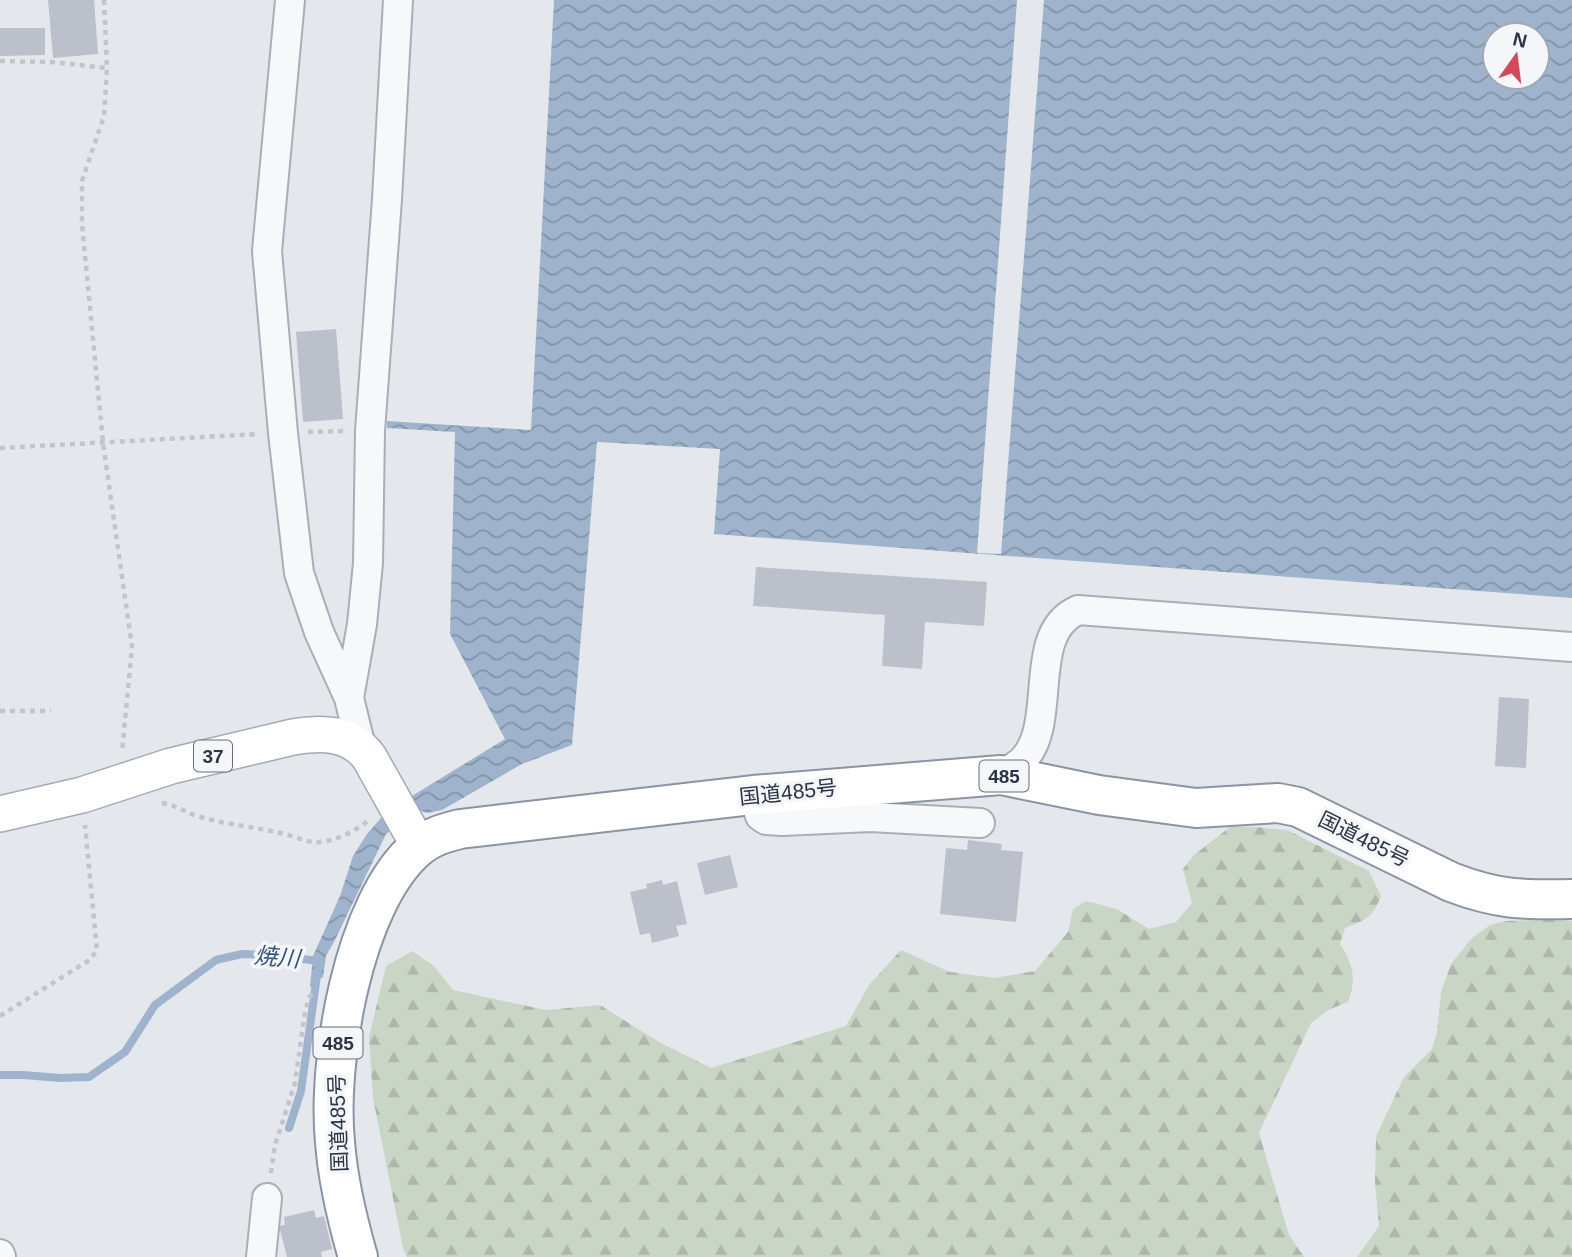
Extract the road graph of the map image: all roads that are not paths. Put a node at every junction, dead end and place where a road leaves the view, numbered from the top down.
1 (290, 0) edge
2 (398, 0) edge
3 (1572, 647) edge
4 (349, 698) junction
5 (361, 747) junction
6 (1001, 775) junction
7 (753, 795) junction
8 (0, 814) edge
9 (404, 819) junction
10 (980, 823) dead end
11 (1572, 899) edge
12 (267, 1198) road end
13 (261, 1257) edge
14 (358, 1257) edge

1 - 4 street
2 - 4 street
3 - 6 street
4 - 5 street
5 - 8 main road, 37
5 - 9 main road
6 - 7 highway, 国道485号 / 485
6 - 11 highway, 国道485号 / 485
7 - 9 highway, 国道485号 / 485
7 - 10 street
9 - 14 highway, 国道485号 / 485
12 - 13 street

